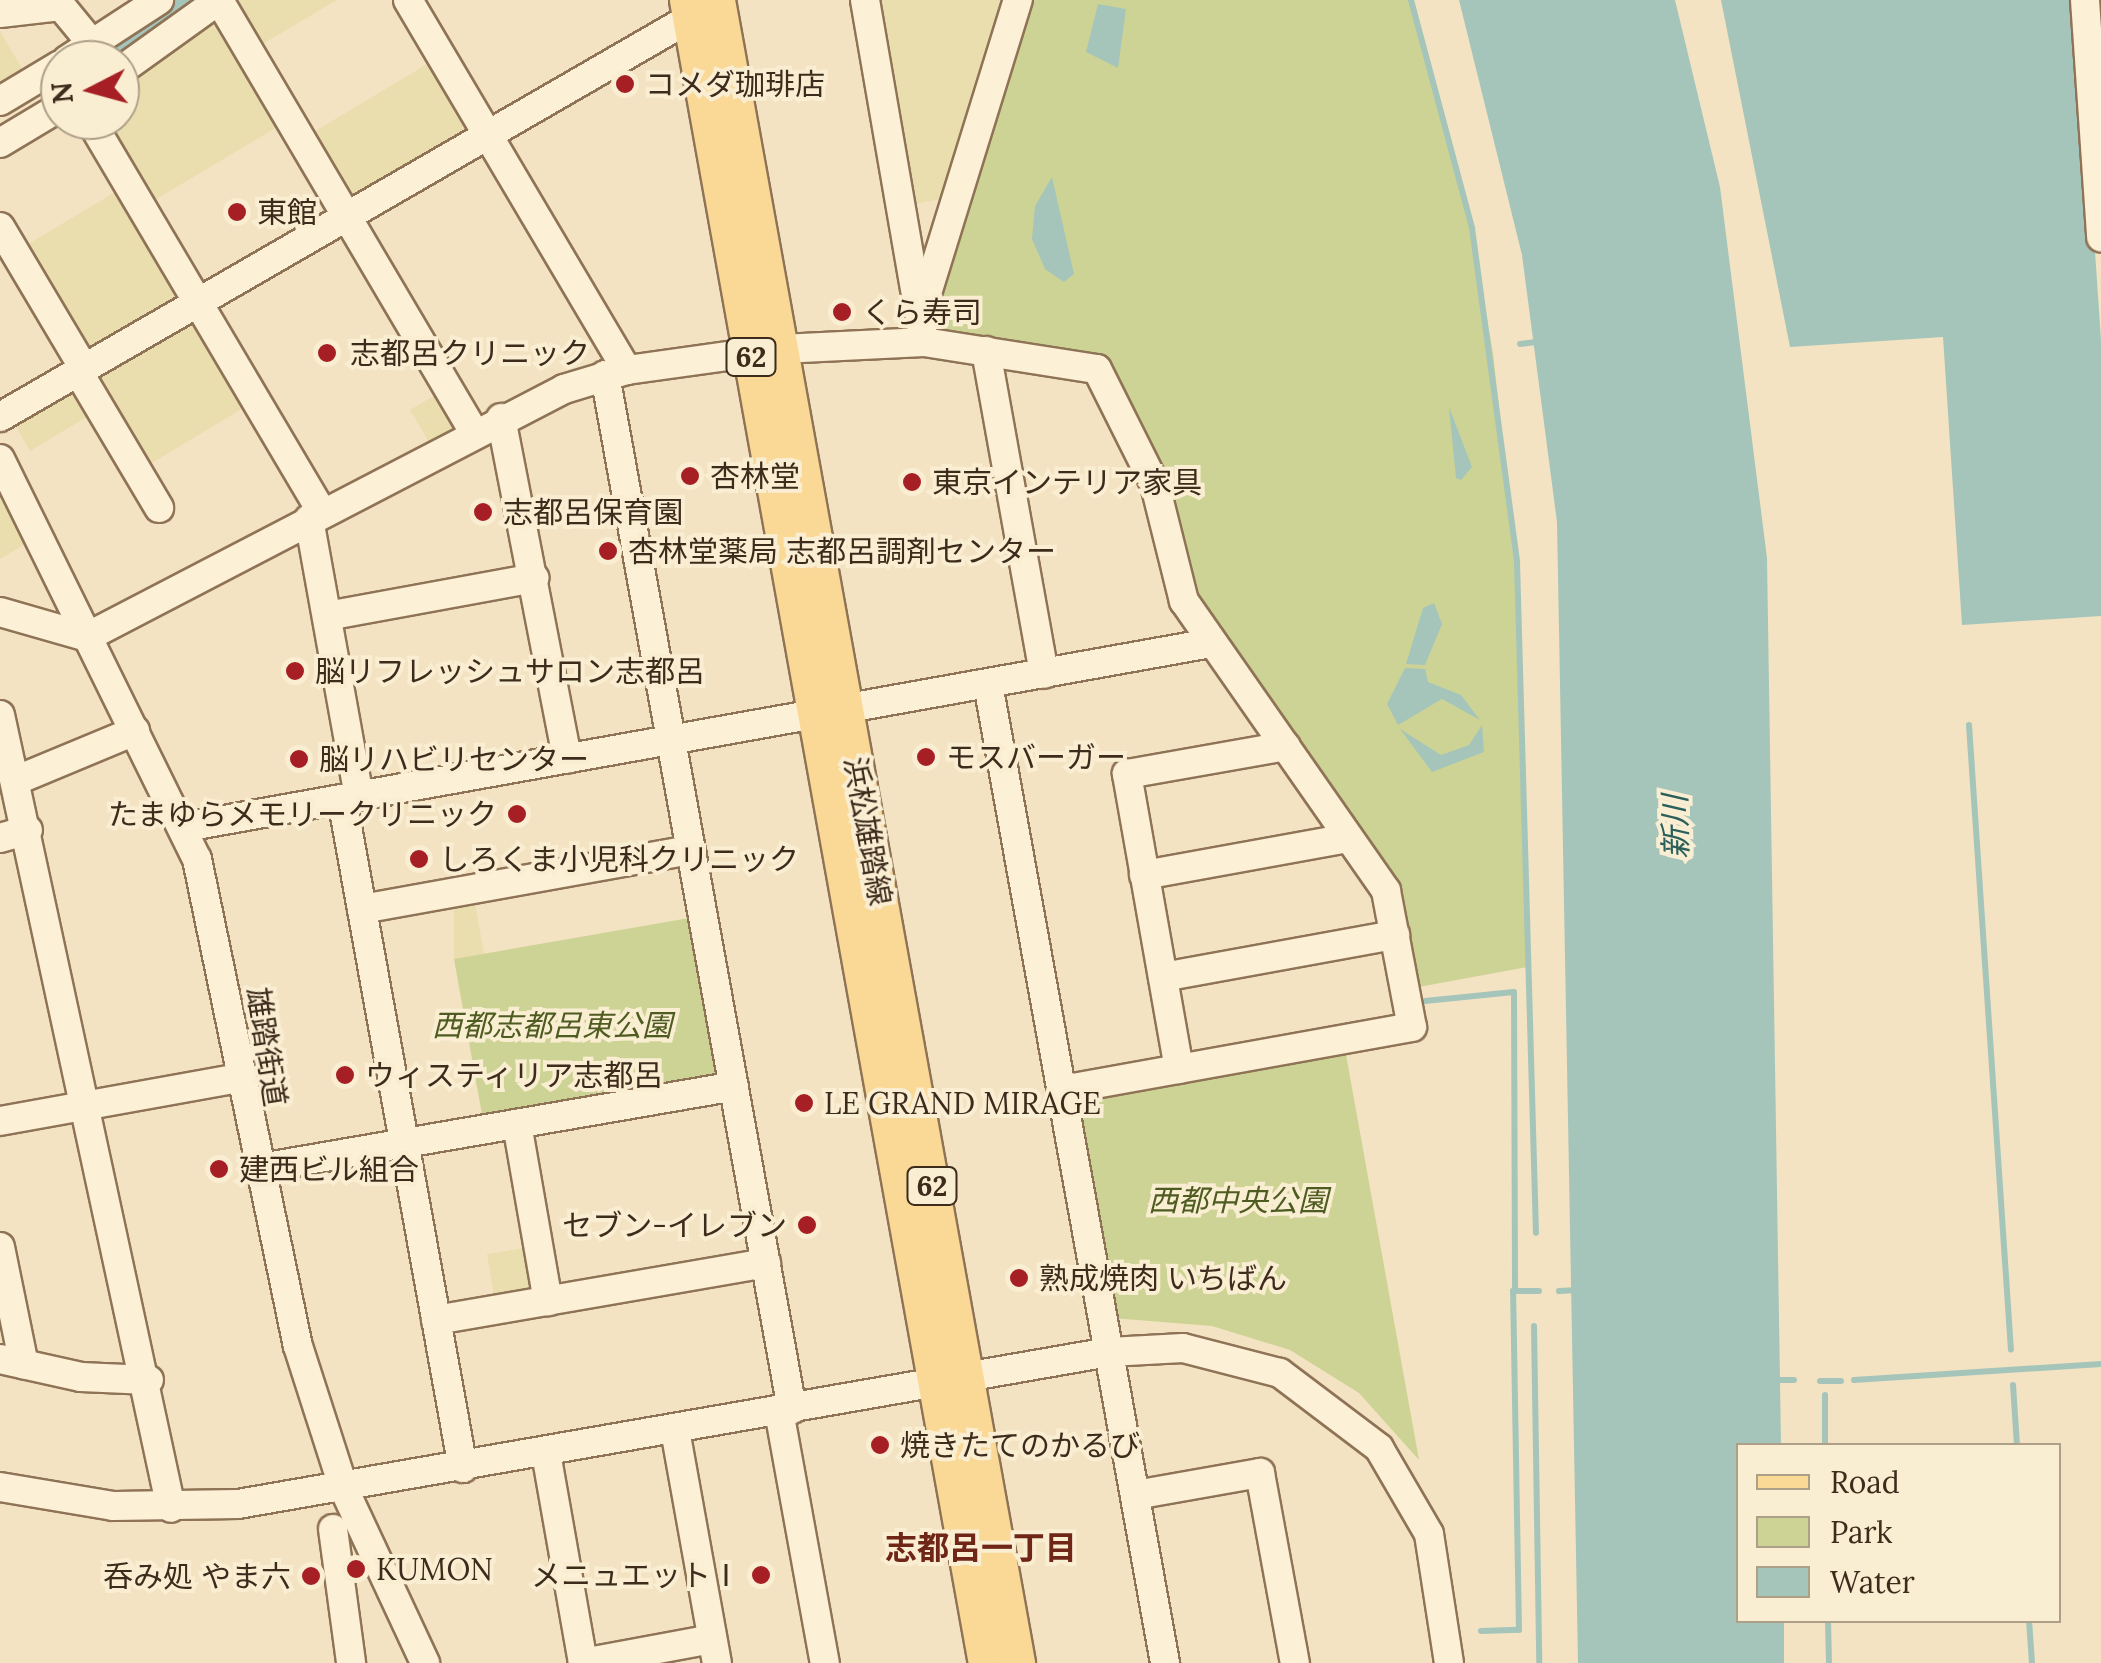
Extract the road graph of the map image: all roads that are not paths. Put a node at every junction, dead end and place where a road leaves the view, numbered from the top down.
1 (159, 0) edge
2 (219, 0) edge
3 (408, 0) edge
4 (865, 0) edge
5 (1018, 0) edge
6 (2085, 0) edge
7 (707, 4) edge
8 (0, 13) edge
9 (89, 40) edge
10 (98, 40) edge
11 (140, 57) edge
12 (40, 76) edge
13 (0, 101) edge
14 (40, 119) edge
15 (489, 136) junction
16 (102, 140) edge
17 (0, 142) edge
18 (348, 218) junction
19 (0, 226) edge
20 (2101, 237) edge
21 (916, 296) junction
22 (200, 305) junction
23 (924, 342) junction
24 (986, 350) junction
25 (766, 351) junction
26 (82, 371) junction
27 (616, 372) junction
28 (0, 417) edge
29 (501, 418) junction
30 (474, 432) junction
31 (0, 460) edge
32 (159, 508) dead end
33 (316, 516) junction
34 (535, 578) junction
35 (0, 612) edge
36 (327, 616) junction
37 (87, 636) junction
38 (1211, 644) junction
39 (1044, 674) junction
40 (988, 684) junction
41 (831, 712) junction
42 (0, 716) edge
43 (135, 730) junction
44 (672, 741) junction
45 (1286, 746) junction
46 (567, 759) junction
47 (17, 780) junction
48 (351, 798) junction
49 (185, 827) junction
50 (28, 830) junction
51 (0, 838) edge
52 (1347, 838) junction
53 (691, 850) junction
54 (1144, 874) junction
55 (362, 910) junction
56 (1395, 935) junction
57 (1163, 977) junction
58 (1180, 1069) junction
59 (239, 1078) junction
60 (734, 1086) junction
61 (1062, 1090) junction
62 (88, 1105) junction
63 (0, 1121) edge
64 (517, 1124) junction
65 (404, 1143) junction
66 (255, 1170) junction
67 (0, 1247) edge
68 (766, 1263) junction
69 (548, 1301) junction
70 (436, 1320) junction
71 (1109, 1352) junction
72 (12, 1362) edge
73 (149, 1380) junction
74 (951, 1380) junction
75 (786, 1410) junction
76 (675, 1430) junction
77 (546, 1453) junction
78 (463, 1468) junction
79 (0, 1487) edge
80 (344, 1489) junction
81 (1134, 1495) junction
82 (171, 1508) junction
83 (340, 1537) dead end
84 (714, 1651) edge
85 (351, 1663) edge
86 (425, 1663) edge
87 (824, 1663) edge
88 (986, 1663) edge
89 (1017, 1663) edge
90 (1165, 1663) edge
91 (1295, 1663) edge
92 (1448, 1663) edge

1 - 10 street
2 - 11 street
2 - 18 street
3 - 15 street
4 - 21 street
5 - 21 street
6 - 20 street
7 - 15 street
7 - 25 main road, 浜松雄踏線 / 62
8 - 9 street
12 - 13 street
14 - 17 street
15 - 18 street
15 - 27 street
16 - 22 street
18 - 22 street
18 - 30 street
19 - 26 street
21 - 23 street
22 - 26 street
22 - 33 street
23 - 24 street
23 - 25 street
24 - 38 street
24 - 39 street
25 - 27 street
25 - 41 main road, 浜松雄踏線 / 62
26 - 28 street
26 - 32 street
27 - 29 street
27 - 44 street
29 - 30 street
29 - 34 street
30 - 33 street
31 - 37 street, 雄踏街道
33 - 36 street
33 - 37 street
34 - 36 street
34 - 46 street
35 - 37 street
36 - 48 street
37 - 43 street, 雄踏街道
38 - 39 street
38 - 45 street
39 - 40 street
40 - 41 street
40 - 61 street
41 - 44 street
41 - 74 main road, 浜松雄踏線 / 62
42 - 47 street
43 - 47 street
43 - 49 street, 雄踏街道
44 - 46 street
44 - 53 street
45 - 52 street
45 - 54 street
46 - 48 street
47 - 50 street
48 - 49 street
48 - 55 street
49 - 59 street, 雄踏街道
50 - 51 street
50 - 62 street
52 - 54 street
52 - 56 street
53 - 55 street
53 - 60 street
54 - 57 street
55 - 65 street
56 - 57 street
56 - 58 street
57 - 58 street
58 - 61 street
59 - 62 street
59 - 66 street, 雄踏街道
60 - 64 street
60 - 68 street
61 - 71 street
62 - 63 street
62 - 73 street
64 - 65 street
64 - 69 street
65 - 66 street
65 - 70 street
66 - 80 street, 雄踏街道
67 - 72 street
68 - 69 street
68 - 75 street
69 - 70 street
70 - 78 street
71 - 74 street
71 - 81 street
71 - 92 street
72 - 73 street
73 - 82 street
74 - 75 street
74 - 88 main road, 浜松雄踏線 / 62
74 - 89 main road, 浜松雄踏線 / 62
75 - 76 street
75 - 87 street
76 - 77 street
76 - 84 street
77 - 78 street
77 - 84 street
78 - 80 street
79 - 82 street
80 - 82 street
80 - 86 street, 雄踏街道
81 - 90 street
81 - 91 street
83 - 85 street

